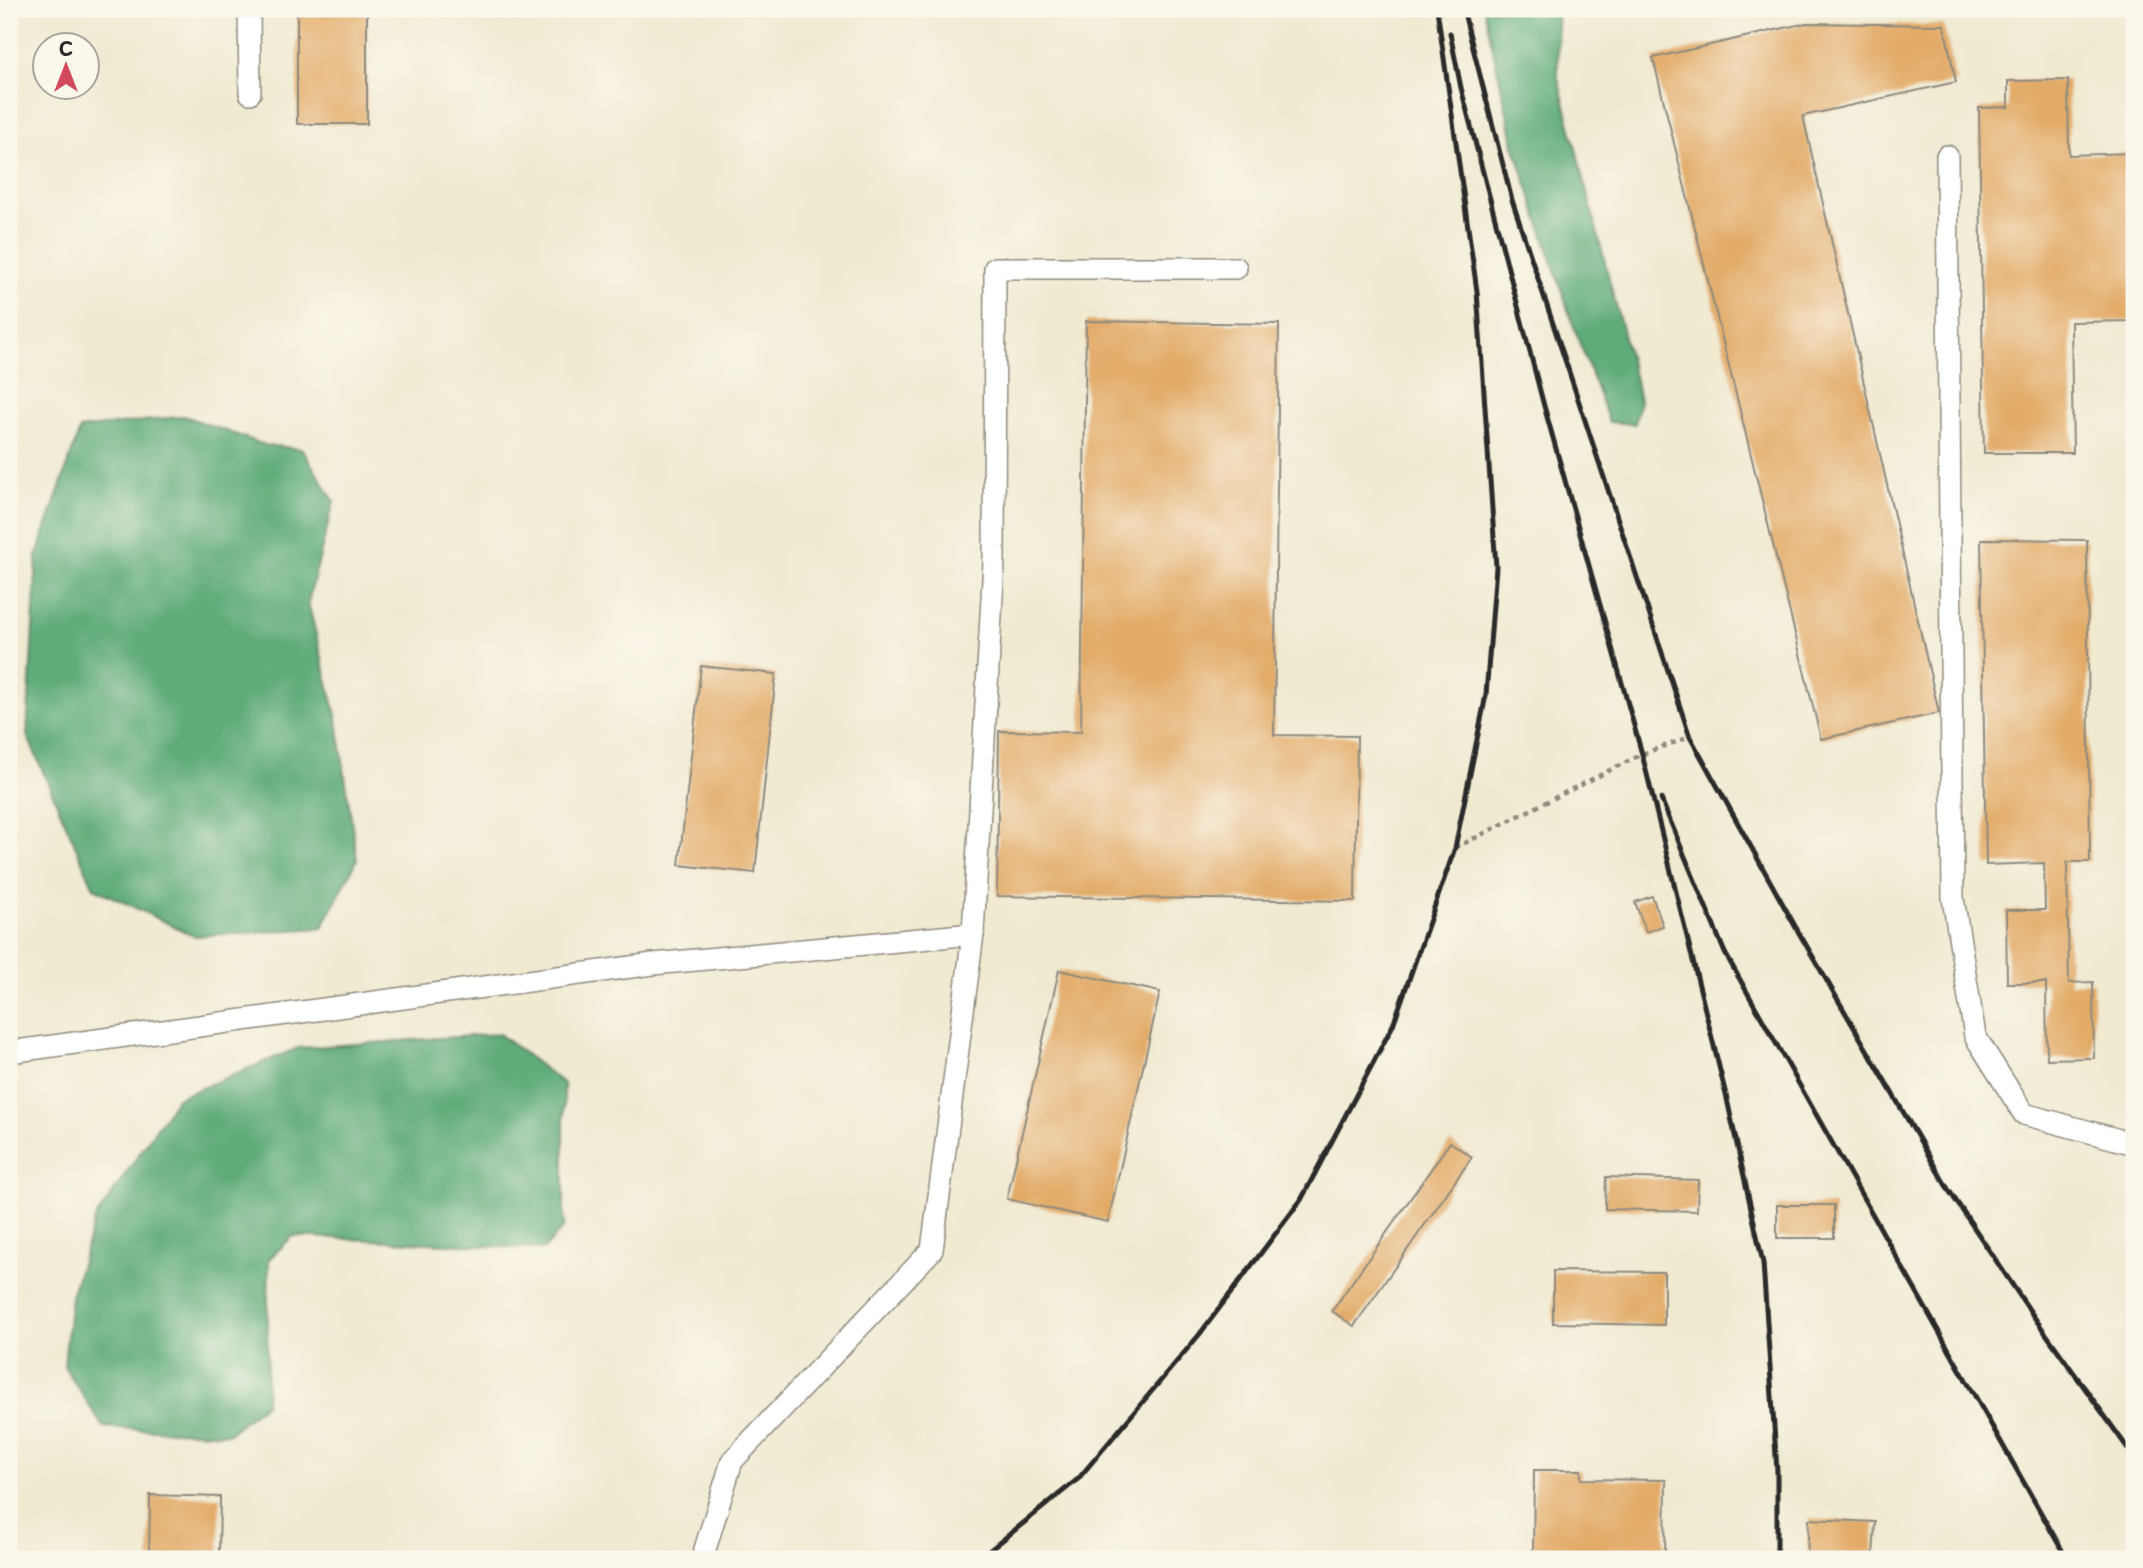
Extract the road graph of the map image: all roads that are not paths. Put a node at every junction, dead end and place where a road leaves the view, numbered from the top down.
1 (249, 9) edge
2 (250, 93) dead end
3 (1947, 156) dead end
4 (1236, 268) dead end
5 (973, 934) junction
6 (9, 1052) edge
7 (2134, 1144) edge
8 (702, 1559) edge

1 - 2 lane
3 - 7 lane
4 - 5 lane
5 - 6 lane
5 - 8 lane

